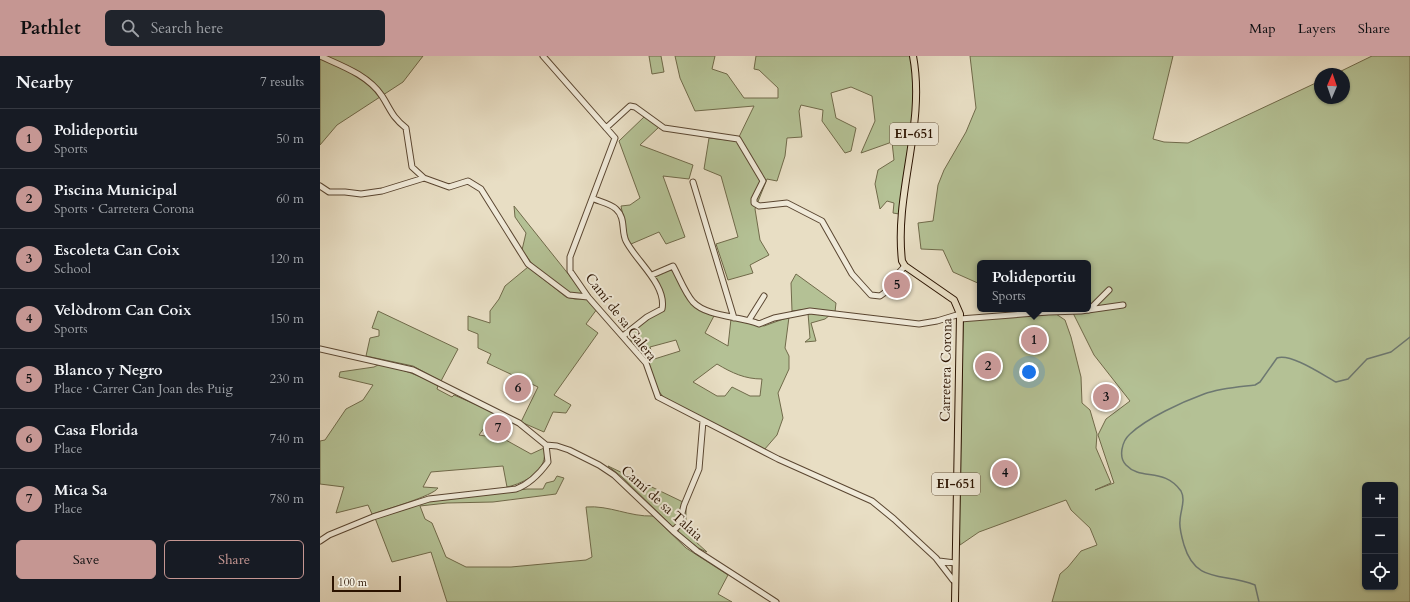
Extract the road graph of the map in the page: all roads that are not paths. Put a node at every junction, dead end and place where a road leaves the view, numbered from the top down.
1 (320, 56) edge
2 (543, 56) edge
3 (913, 56) edge
4 (606, 128) junction
5 (424, 178) junction
6 (693, 182) dead end
7 (320, 186) edge
8 (594, 199) junction
9 (905, 266) junction
10 (652, 275) junction
11 (1109, 290) dead end
12 (764, 296) dead end
13 (588, 297) junction
14 (1123, 305) dead end
15 (1091, 308) edge
16 (1091, 310) edge
17 (1046, 312) edge
18 (960, 316) junction
19 (734, 318) junction
20 (749, 320) junction
21 (623, 336) junction
22 (320, 349) edge
23 (703, 421) junction
24 (546, 445) junction
25 (673, 531) junction
26 (320, 541) edge
27 (939, 561) junction
28 (955, 567) junction
29 (944, 568) junction
30 (953, 580) junction
31 (776, 602) edge
32 (951, 602) edge
33 (955, 602) edge

1 - 5 street
2 - 4 street, Camí de sa Galera
3 - 9 main road, EI-651
4 - 8 street, Camí de sa Galera
4 - 9 street
5 - 7 street
5 - 13 street
6 - 19 street
8 - 10 street
8 - 13 street, Camí de sa Galera
9 - 18 main road, Carretera Corona
10 - 19 street
10 - 21 street
11 - 15 street
12 - 20 street
13 - 21 street, Camí de sa Galera
14 - 16 street
17 - 18 street
18 - 20 street
18 - 28 main road, Carretera Corona / EI-651
19 - 20 street
21 - 23 street, Camí de sa Galera
22 - 24 street
23 - 25 street
23 - 27 street, Camí de sa Galera
24 - 25 street, Camí de sa Talaia
24 - 26 street
25 - 31 street, Camí de sa Talaia
27 - 28 street
27 - 29 street, Camí de sa Galera
28 - 29 street
28 - 30 main road, Carretera Corona / EI-651
28 - 33 main road, Carretera Corona / EI-651
29 - 30 street, Camí de sa Galera
30 - 32 main road, Carretera Corona / EI-651

